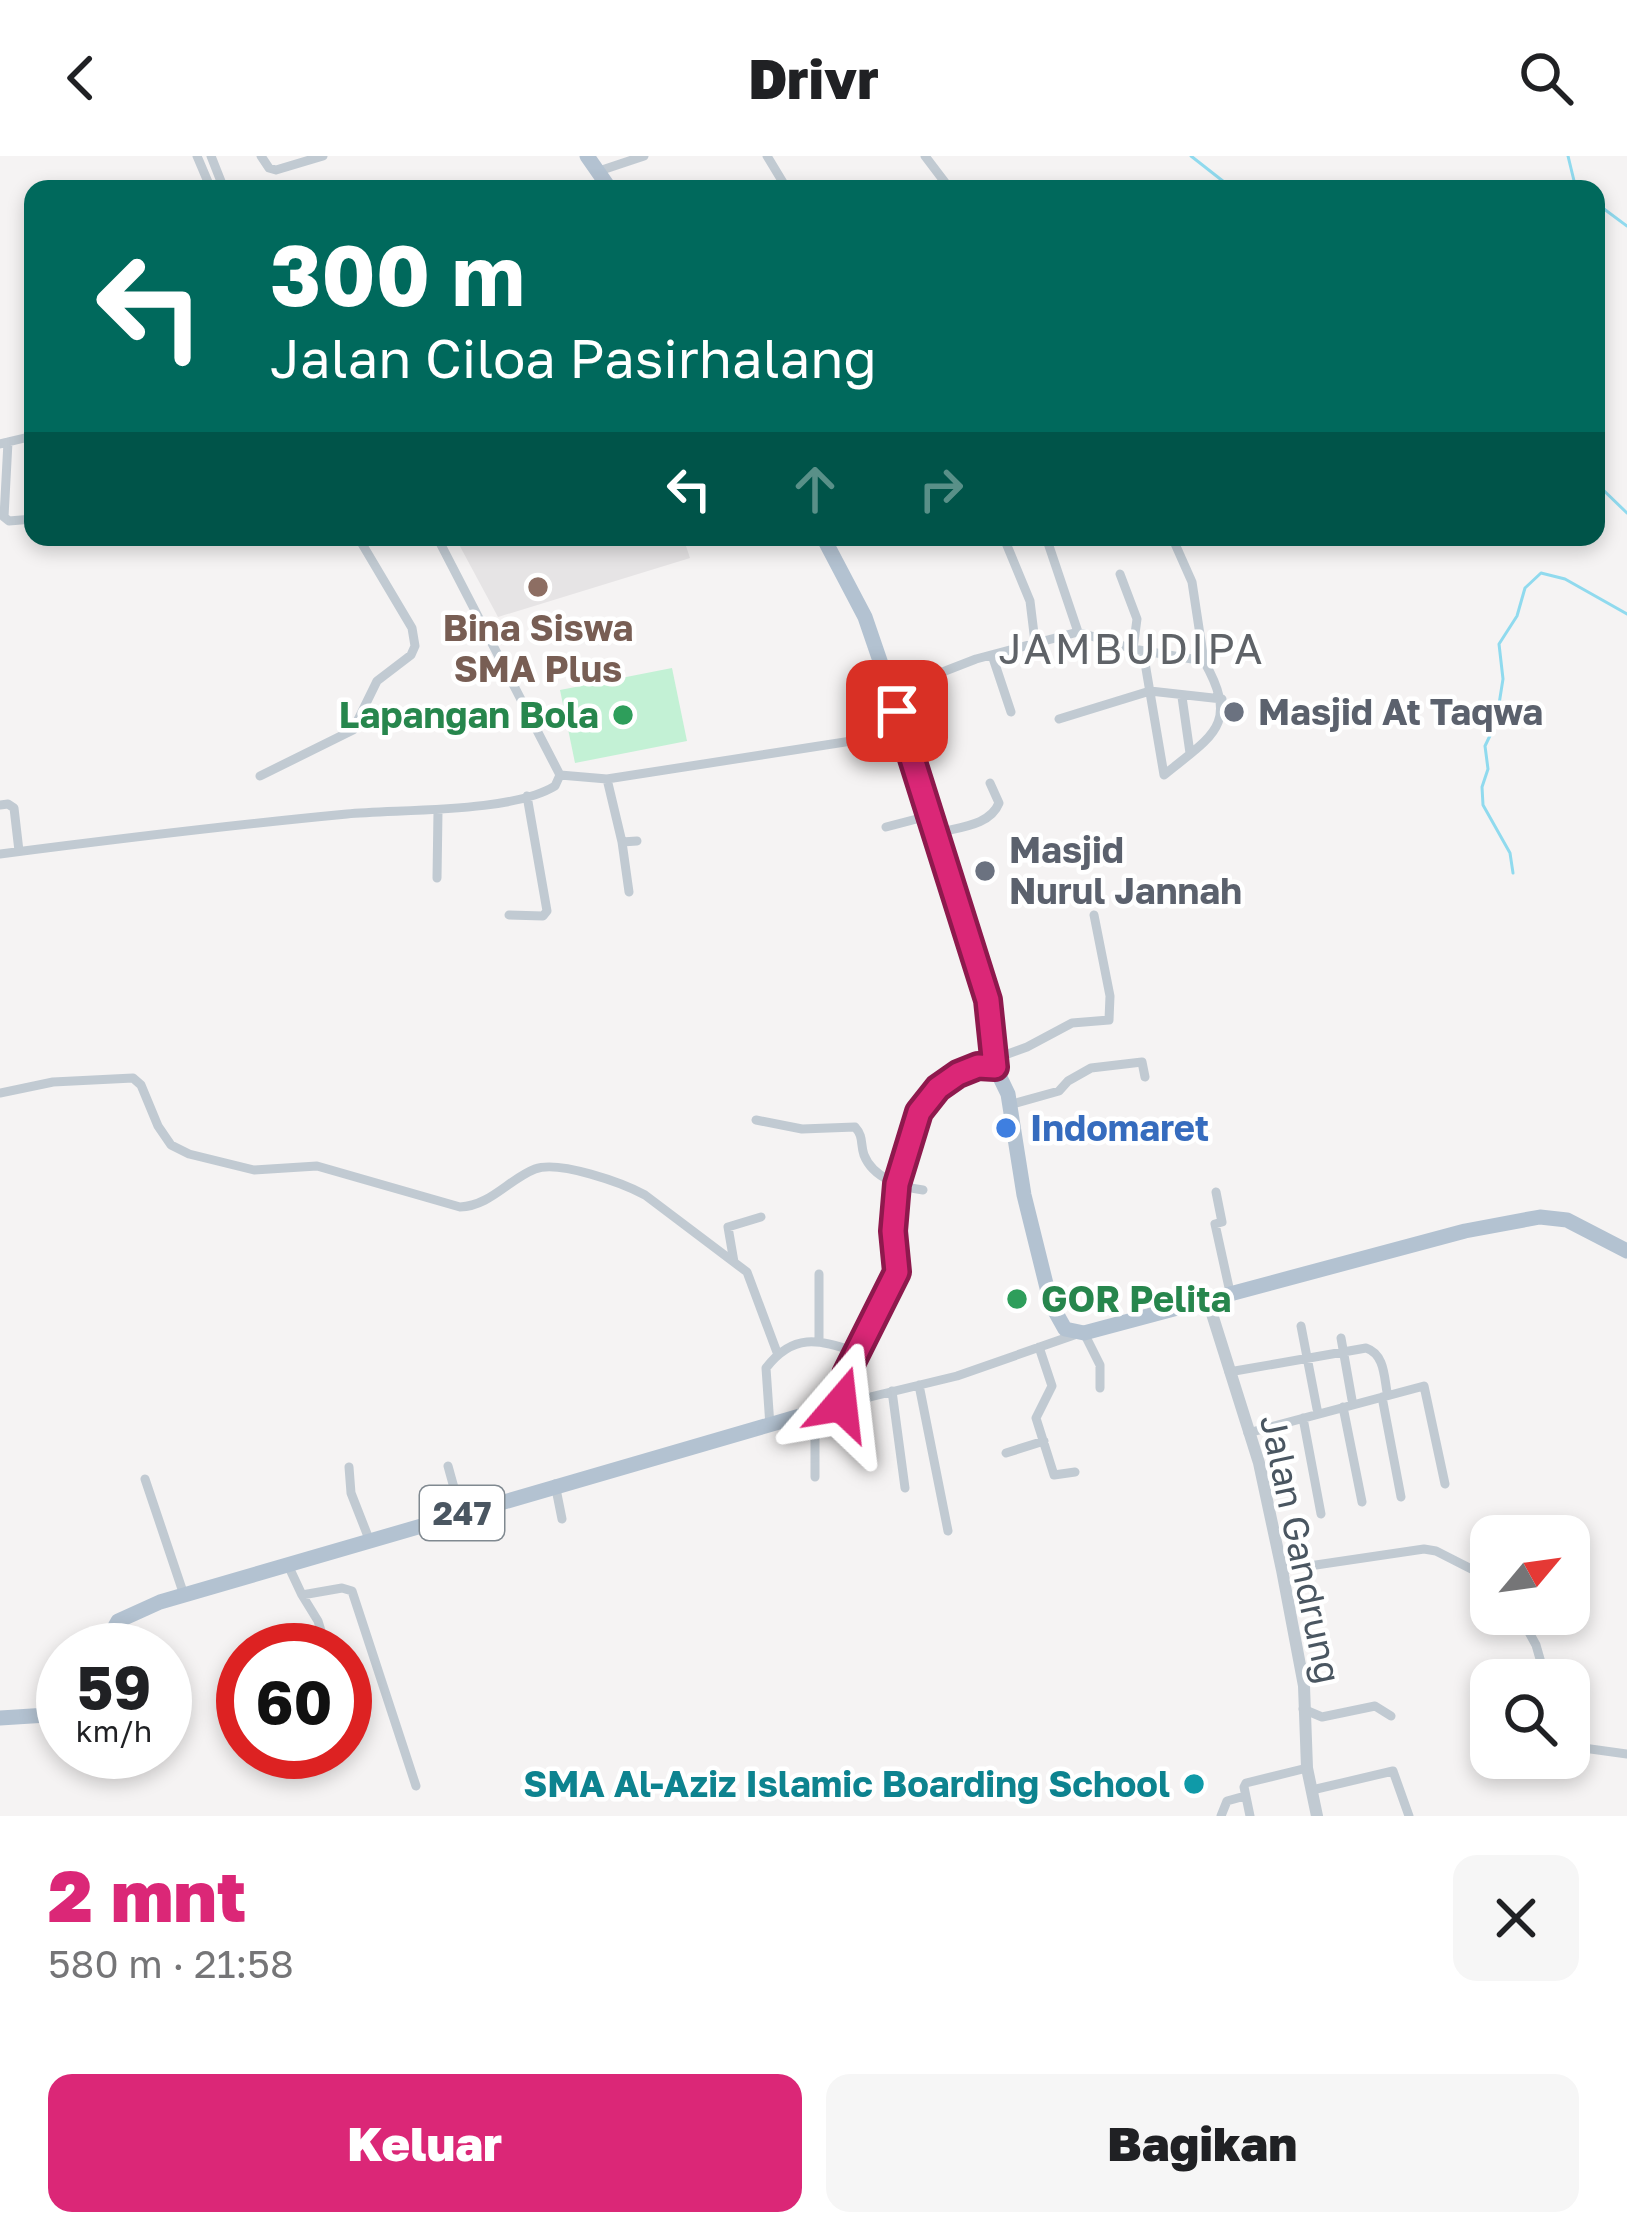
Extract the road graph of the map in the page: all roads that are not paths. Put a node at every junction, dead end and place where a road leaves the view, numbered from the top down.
1 (261, 156) edge
2 (275, 156) edge
3 (323, 156) edge
4 (587, 156) edge
5 (644, 156) edge
6 (925, 156) edge
7 (288, 167) junction
8 (599, 171) junction
9 (604, 180) edge
10 (943, 180) edge
11 (4, 443) edge
12 (24, 520) edge
13 (363, 546) edge
14 (442, 546) edge
15 (828, 546) edge
16 (1007, 546) edge
17 (1049, 546) edge
18 (1176, 546) edge
19 (1120, 574) dead end
20 (1078, 632) junction
21 (1035, 642) junction
22 (1138, 650) junction
23 (992, 655) junction
24 (1204, 661) junction
25 (1150, 691) junction
26 (891, 692) junction
27 (1182, 697) junction
28 (1222, 699) junction
29 (1011, 712) dead end
30 (1059, 719) dead end
31 (903, 734) junction
32 (1190, 753) junction
33 (560, 775) junction
34 (260, 776) dead end
35 (608, 779) junction
36 (991, 783) dead end
37 (526, 796) junction
38 (0, 805) edge
39 (438, 811) junction
40 (932, 815) junction
41 (886, 827) dead end
42 (937, 833) junction
43 (638, 841) dead end
44 (622, 842) junction
45 (19, 851) junction
46 (0, 854) edge
47 (437, 878) dead end
48 (629, 892) dead end
49 (1094, 914) dead end
50 (509, 915) dead end
51 (995, 1063) junction
52 (1145, 1077) dead end
53 (0, 1093) edge
54 (1010, 1105) junction
55 (756, 1120) dead end
56 (903, 1179) junction
57 (923, 1190) dead end
58 (1216, 1192) dead end
59 (761, 1217) dead end
60 (1627, 1251) edge
61 (734, 1262) junction
62 (819, 1274) dead end
63 (1230, 1292) junction
64 (1207, 1298) junction
65 (1301, 1326) dead end
66 (1082, 1333) junction
67 (1341, 1338) dead end
68 (819, 1339) junction
69 (1039, 1347) junction
70 (856, 1352) junction
71 (1344, 1352) junction
72 (778, 1355) junction
73 (1307, 1358) junction
74 (1229, 1372) junction
75 (919, 1385) junction
76 (1100, 1388) dead end
77 (892, 1391) junction
78 (1385, 1394) junction
79 (841, 1404) junction
80 (1347, 1404) junction
81 (1317, 1409) dead end
82 (815, 1412) junction
83 (1303, 1418) junction
84 (770, 1426) junction
85 (1249, 1433) junction
86 (1044, 1441) junction
87 (1006, 1453) dead end
88 (448, 1466) dead end
89 (349, 1467) dead end
90 (1075, 1472) dead end
91 (815, 1477) dead end
92 (145, 1479) dead end
93 (555, 1484) junction
94 (1445, 1484) dead end
95 (905, 1488) dead end
96 (1401, 1497) dead end
97 (1362, 1502) dead end
98 (460, 1513) junction
99 (1322, 1514) dead end
100 (562, 1519) dead end
101 (948, 1531) dead end
102 (368, 1540) junction
103 (287, 1563) junction
104 (1470, 1568) edge
105 (1282, 1570) junction
106 (184, 1595) junction
107 (302, 1595) junction
108 (118, 1623) edge
109 (319, 1623) edge
110 (1303, 1709) junction
111 (36, 1716) edge
112 (1391, 1716) dead end
113 (0, 1718) edge
114 (1590, 1749) edge
115 (1627, 1754) edge
116 (1307, 1768) junction
117 (416, 1786) dead end
118 (1312, 1790) junction
119 (1245, 1796) junction
120 (1221, 1816) edge
121 (1250, 1816) edge
122 (1317, 1816) edge
123 (1409, 1816) edge

1 - 7 street
2 - 7 street
3 - 7 street
4 - 8 main road
5 - 8 street
6 - 10 street
8 - 9 main road
11 - 12 street
13 - 34 street
14 - 33 street
15 - 26 main road
16 - 21 street
17 - 20 street
18 - 24 street
19 - 22 street
20 - 21 street
20 - 22 street
21 - 23 street
22 - 24 street
22 - 25 street
23 - 26 street
23 - 29 street
24 - 28 street
25 - 27 street
25 - 30 street
25 - 32 street
26 - 31 main road
27 - 28 street
27 - 32 street
28 - 32 street
31 - 35 street
31 - 40 main road
33 - 35 street
33 - 37 street
35 - 44 street
36 - 42 street
37 - 39 street
37 - 50 street
38 - 45 street
39 - 45 street
39 - 47 street
40 - 41 street
40 - 42 main road
42 - 51 main road
43 - 44 street
44 - 48 street
45 - 46 street
49 - 51 street
51 - 54 main road
51 - 56 main road
52 - 54 street
53 - 61 street
54 - 66 main road
55 - 56 street
56 - 57 street
56 - 70 main road
58 - 63 street
59 - 61 street
60 - 63 main road
61 - 72 street
62 - 68 street
63 - 64 main road
64 - 66 main road
64 - 74 street, Jalan Gandrung
65 - 73 street
66 - 69 street
66 - 76 street
67 - 71 street
68 - 70 street
68 - 72 street
69 - 75 street
69 - 86 street
70 - 79 main road
71 - 73 street
71 - 78 street
71 - 80 street
72 - 84 street
73 - 74 street
73 - 81 street
74 - 85 street, Jalan Gandrung
75 - 77 street
75 - 101 street
77 - 79 street
77 - 95 street
78 - 80 street
78 - 94 street
78 - 96 street
79 - 82 main road, 247
80 - 83 street
80 - 97 street
82 - 84 main road, 247
82 - 91 street
83 - 85 street
83 - 99 street
84 - 93 main road, 247
85 - 105 street, Jalan Gandrung
86 - 87 street
86 - 90 street
88 - 98 street
89 - 102 street
92 - 106 street
93 - 98 main road, 247
93 - 100 street
98 - 102 main road, 247
102 - 103 main road, 247
103 - 106 main road, 247
103 - 107 street
104 - 105 street
105 - 110 street, Jalan Gandrung
106 - 108 main road, 247
107 - 109 street
107 - 117 street
110 - 112 street
110 - 116 street, Jalan Gandrung
111 - 113 main road
114 - 115 street
116 - 118 street, Jalan Gandrung
116 - 119 street
118 - 122 street, Jalan Gandrung
118 - 123 street
119 - 120 street
119 - 121 street

